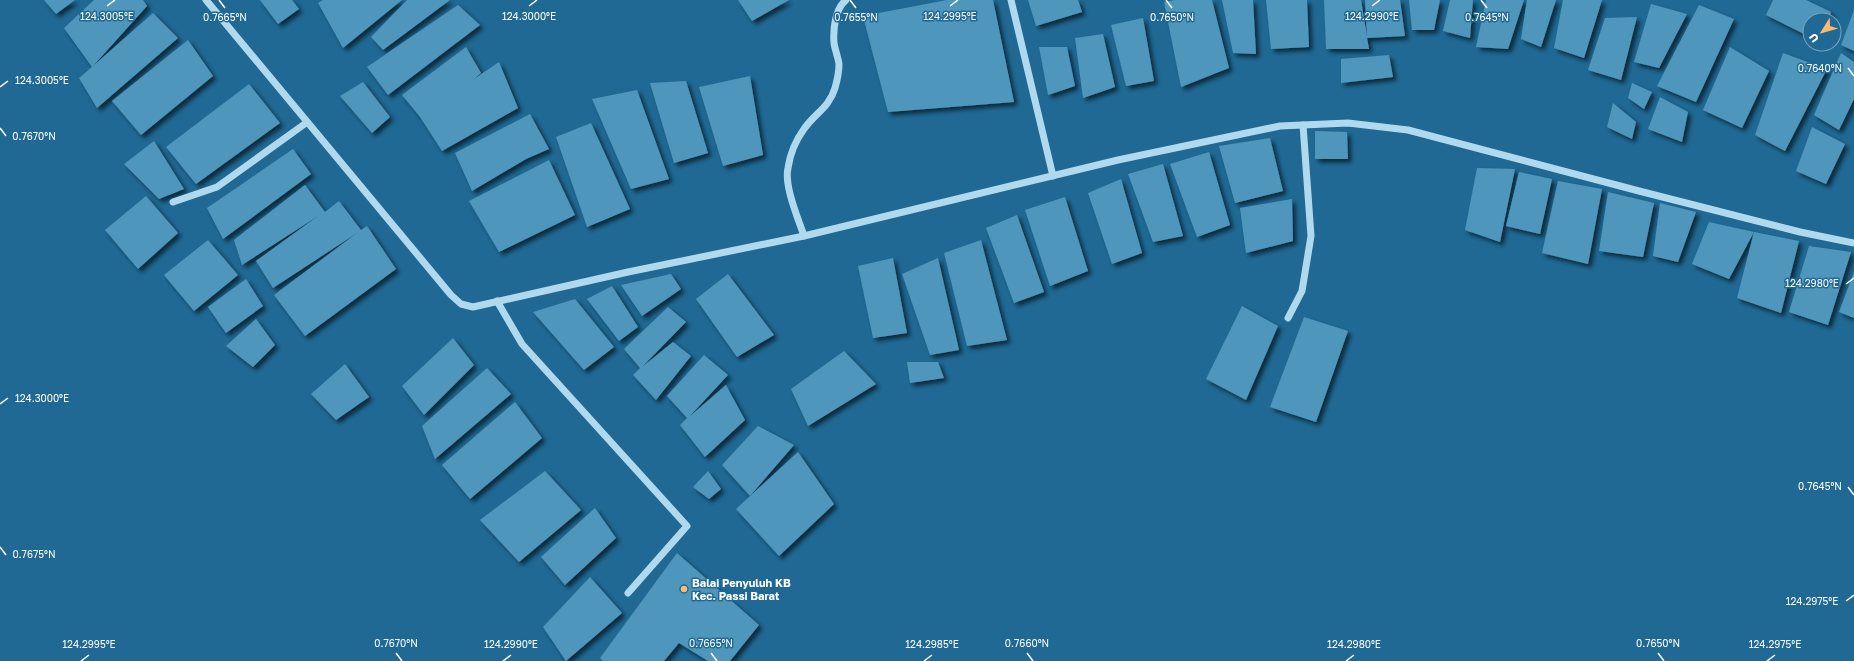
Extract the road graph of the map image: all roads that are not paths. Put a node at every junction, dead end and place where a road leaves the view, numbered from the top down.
1 (206, 0) edge
2 (846, 0) edge
3 (1011, 0) edge
4 (306, 123) junction
5 (1303, 125) junction
6 (1053, 176) junction
7 (173, 202) dead end
8 (804, 236) junction
9 (1854, 243) edge
10 (497, 301) junction
11 (1288, 318) dead end
12 (628, 593) dead end

1 - 4 street
2 - 8 street
3 - 6 street
4 - 7 street
4 - 10 street
5 - 6 street
5 - 9 street
5 - 11 street
6 - 8 street
8 - 10 street
10 - 12 street

